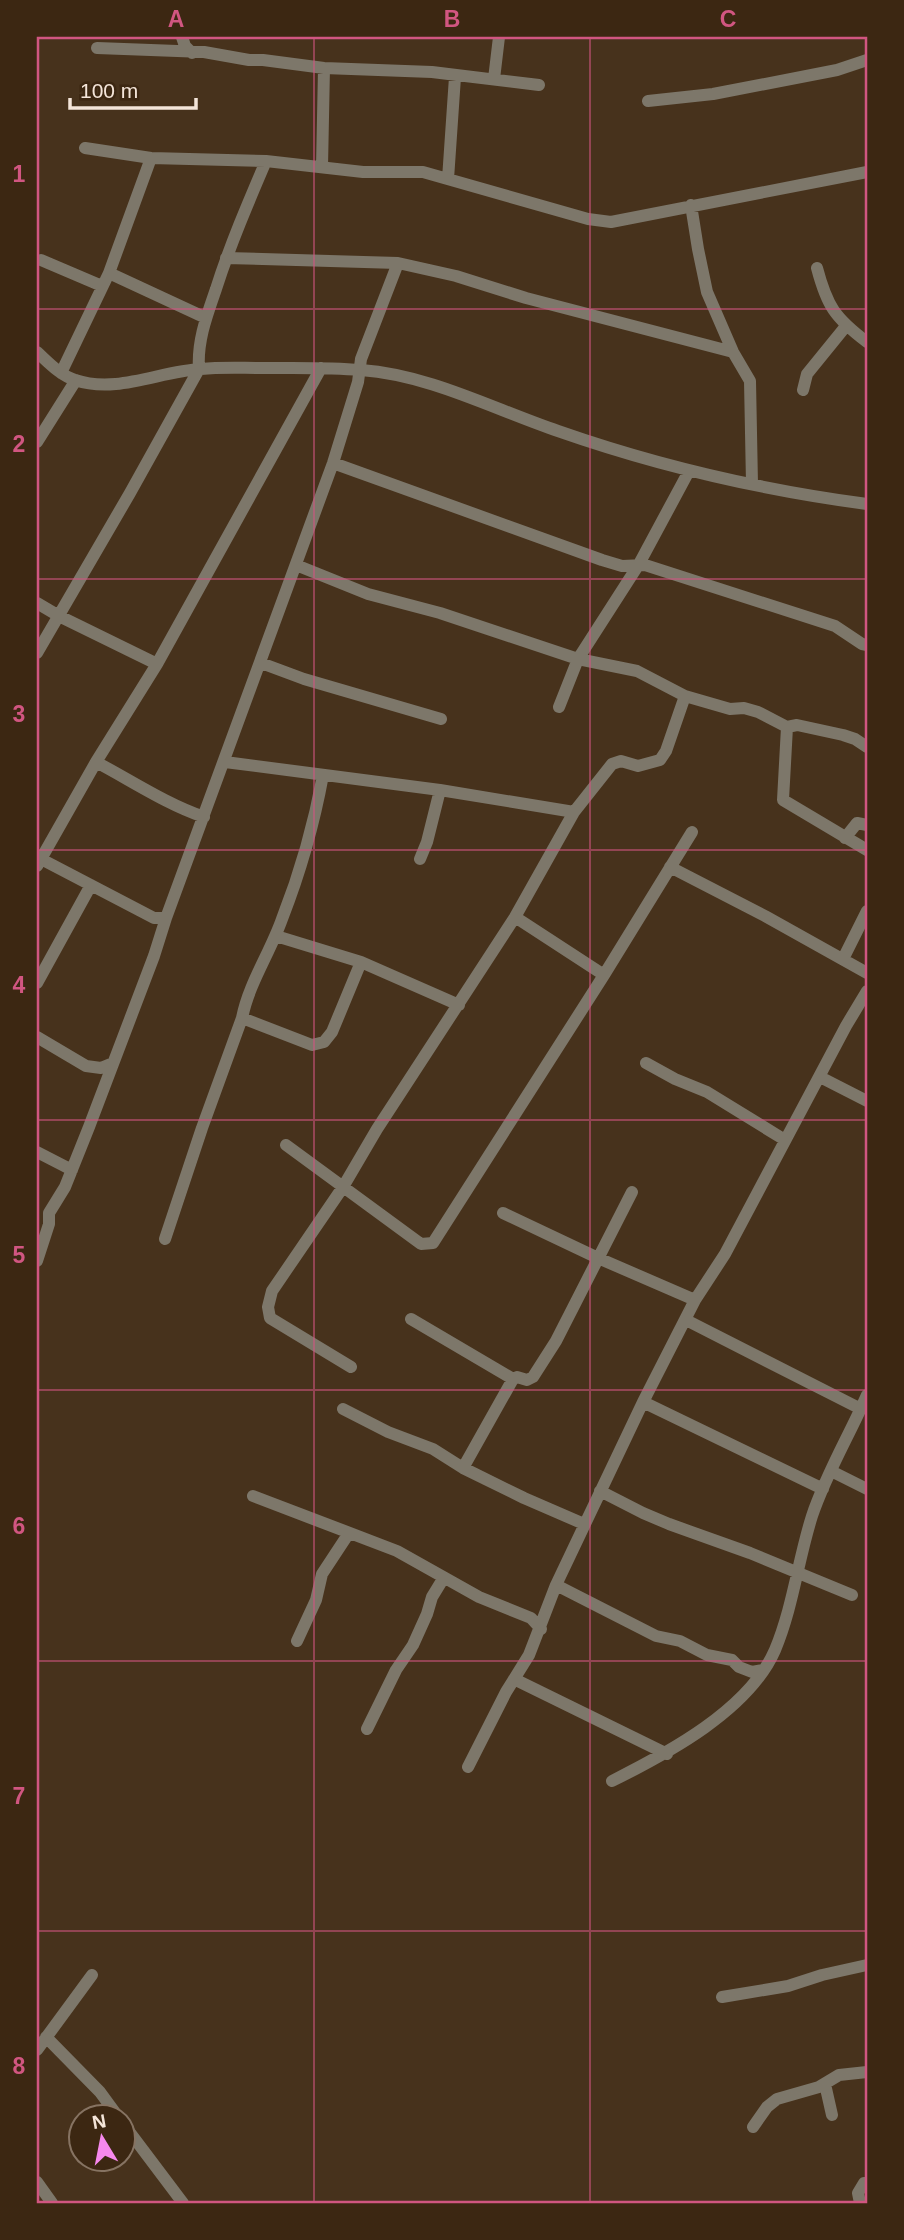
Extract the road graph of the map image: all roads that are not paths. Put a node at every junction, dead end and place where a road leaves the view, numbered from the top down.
1 (182, 37) edge
2 (499, 37) edge
3 (97, 48) dead end
4 (192, 53) junction
5 (867, 60) edge
6 (324, 68) junction
7 (455, 76) junction
8 (494, 79) junction
9 (539, 85) dead end
10 (648, 101) dead end
11 (85, 148) dead end
12 (151, 158) junction
13 (266, 161) junction
14 (322, 167) junction
15 (867, 172) edge
16 (449, 179) junction
17 (691, 205) junction
18 (226, 258) junction
19 (41, 260) dead end
20 (397, 264) junction
21 (817, 268) dead end
22 (110, 273) junction
23 (102, 286) junction
24 (206, 318) junction
25 (846, 326) junction
26 (867, 342) edge
27 (37, 352) edge
28 (733, 352) junction
29 (321, 368) junction
30 (200, 369) junction
31 (359, 370) junction
32 (61, 373) junction
33 (76, 380) junction
34 (803, 390) dead end
35 (37, 442) edge
36 (333, 463) junction
37 (689, 471) junction
38 (752, 484) junction
39 (867, 504) edge
40 (639, 564) junction
41 (296, 565) junction
42 (37, 603) edge
43 (59, 616) junction
44 (867, 645) edge
45 (37, 653) edge
46 (578, 659) junction
47 (261, 663) junction
48 (157, 664) junction
49 (685, 696) junction
50 (559, 707) dead end
51 (441, 719) dead end
52 (787, 727) junction
53 (867, 747) edge
54 (96, 762) junction
55 (225, 762) junction
56 (323, 775) junction
57 (440, 790) junction
58 (573, 812) junction
59 (204, 817) junction
60 (867, 825) edge
61 (692, 832) dead end
62 (845, 838) junction
63 (867, 850) edge
64 (420, 859) dead end
65 (39, 862) edge
66 (670, 867) junction
67 (91, 885) junction
68 (867, 911) edge
69 (515, 917) junction
70 (166, 918) junction
71 (275, 936) junction
72 (843, 959) junction
73 (361, 962) junction
74 (867, 972) edge
75 (604, 975) junction
76 (37, 984) edge
77 (867, 991) edge
78 (458, 1005) junction
79 (242, 1018) junction
80 (37, 1037) edge
81 (113, 1063) junction
82 (646, 1063) dead end
83 (820, 1077) junction
84 (867, 1101) edge
85 (785, 1140) junction
86 (286, 1145) dead end
87 (37, 1152) edge
88 (72, 1170) junction
89 (343, 1187) junction
90 (632, 1192) dead end
91 (503, 1213) dead end
92 (165, 1239) dead end
93 (598, 1258) junction
94 (37, 1261) edge
95 (695, 1300) junction
96 (411, 1319) dead end
97 (686, 1320) junction
98 (351, 1367) dead end
99 (513, 1379) junction
100 (867, 1395) edge
101 (643, 1402) junction
102 (343, 1409) dead end
103 (861, 1409) junction
104 (463, 1468) junction
105 (831, 1471) junction
106 (823, 1489) junction
107 (867, 1489) edge
108 (600, 1491) junction
109 (253, 1496) dead end
110 (584, 1524) junction
111 (349, 1534) junction
112 (797, 1573) junction
113 (443, 1579) junction
114 (556, 1585) junction
115 (852, 1595) dead end
116 (546, 1613) junction
117 (531, 1618) junction
118 (541, 1629) junction
119 (296, 1641) dead end
120 (763, 1670) junction
121 (514, 1679) junction
122 (367, 1729) dead end
123 (667, 1754) junction
124 (468, 1767) dead end
125 (612, 1781) dead end
126 (867, 1965) edge
127 (92, 1975) dead end
128 (722, 1997) dead end
129 (46, 2036) junction
130 (37, 2050) edge
131 (867, 2072) edge
132 (825, 2084) junction
133 (109, 2104) edge
134 (832, 2115) dead end
135 (753, 2127) dead end
136 (136, 2141) edge
137 (37, 2182) edge
138 (867, 2183) edge
139 (52, 2203) edge
140 (183, 2203) edge
141 (860, 2203) edge

1 - 4 street
2 - 8 street
3 - 4 street
4 - 6 street
5 - 10 street
6 - 7 street
6 - 14 street
7 - 8 street
7 - 16 street
8 - 9 street
11 - 12 street
12 - 13 street
12 - 22 street
13 - 14 street
13 - 18 street
14 - 16 street
15 - 17 street
16 - 17 street
17 - 28 street
18 - 20 street
18 - 24 street
19 - 23 street
20 - 28 street
20 - 31 street
21 - 25 street
22 - 23 street
22 - 24 street
23 - 32 street
24 - 30 street
25 - 26 street
25 - 34 street
27 - 32 street
28 - 38 street
29 - 30 street
29 - 31 street
29 - 48 street
30 - 33 street
30 - 43 street
31 - 36 street
31 - 37 street
32 - 33 street
33 - 35 street
36 - 40 street
36 - 41 street
37 - 38 street
37 - 40 street
38 - 39 street
40 - 44 street
40 - 46 street
41 - 46 street
41 - 47 street
42 - 43 street
43 - 45 street
43 - 48 street
46 - 49 street
46 - 50 street
47 - 51 street
47 - 55 street
48 - 54 street
49 - 52 street
49 - 58 street
52 - 53 street
52 - 62 street
54 - 59 street
54 - 65 street
55 - 56 street
55 - 59 street
56 - 57 street
56 - 71 street
57 - 58 street
57 - 64 street
58 - 69 street
59 - 70 street
60 - 62 street
61 - 66 street
62 - 63 street
65 - 67 street
66 - 72 street
66 - 75 street
67 - 70 street
67 - 76 street
68 - 72 street
69 - 75 street
69 - 78 street
70 - 81 street
71 - 73 street
71 - 79 street
72 - 74 street
73 - 78 street
73 - 79 street
75 - 89 street
77 - 83 street
78 - 89 street
79 - 92 street
80 - 81 street
81 - 88 street
82 - 85 street
83 - 84 street
83 - 85 street
85 - 95 street
86 - 89 street
87 - 88 street
88 - 94 street
89 - 98 street
90 - 93 street
91 - 93 street
93 - 95 street
93 - 99 street
95 - 97 street
96 - 99 street
97 - 101 street
97 - 103 street
99 - 104 street
100 - 103 street
101 - 106 street
101 - 108 street
102 - 104 street
103 - 105 street
104 - 110 street
105 - 106 street
105 - 107 street
106 - 112 street
108 - 110 street
108 - 112 street
109 - 111 street
110 - 114 street
111 - 113 street
111 - 119 street
112 - 115 street
112 - 120 street
113 - 117 street
113 - 122 street
114 - 116 street
114 - 120 street
116 - 117 street
116 - 118 street
117 - 118 street
118 - 121 street
120 - 123 street
121 - 123 street
121 - 124 street
123 - 125 street
126 - 128 street
127 - 129 street
129 - 130 street
129 - 133 street
131 - 132 street
132 - 134 street
132 - 135 street
136 - 140 street
137 - 139 street
138 - 141 street

